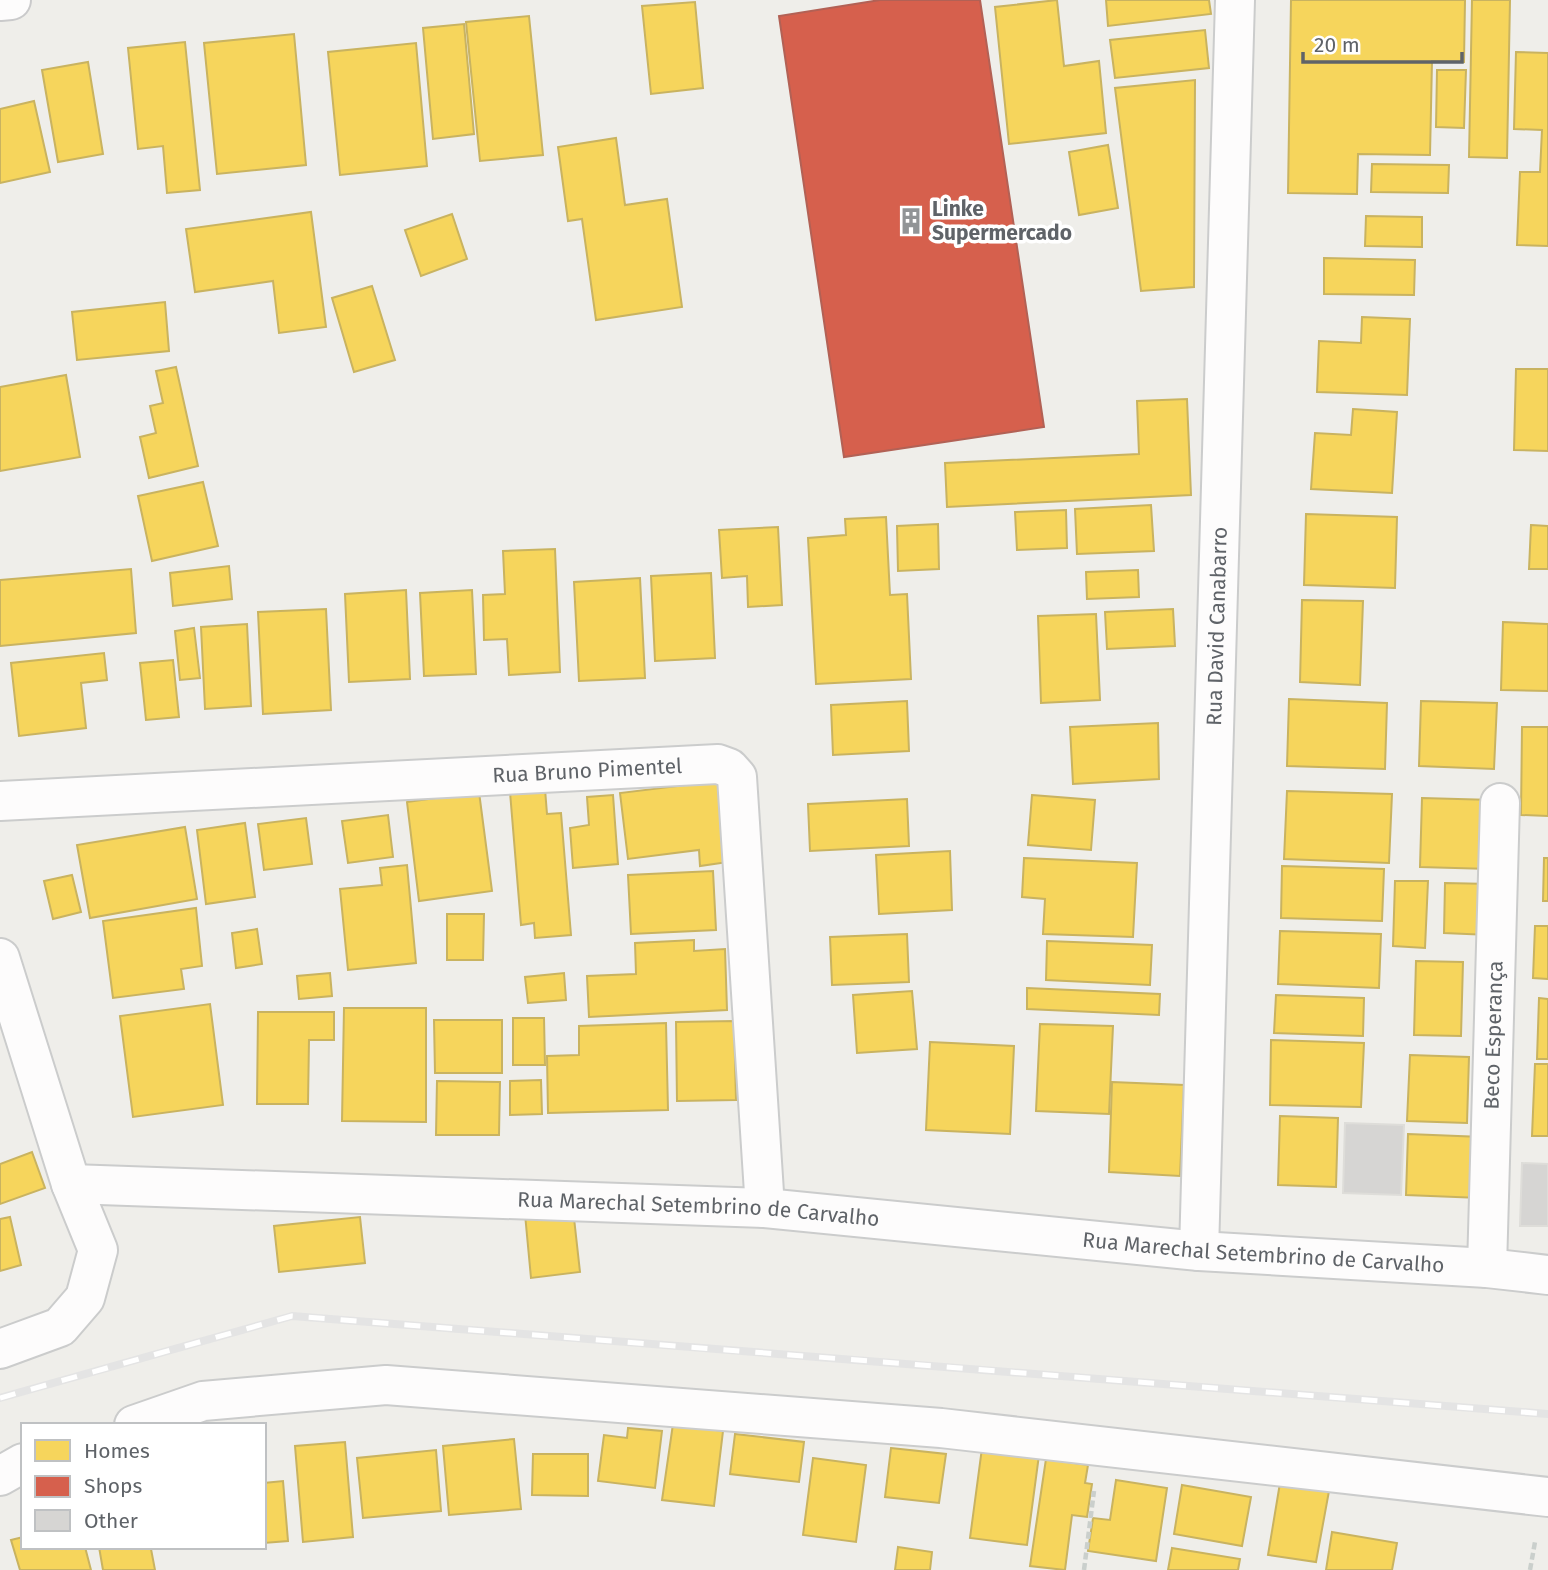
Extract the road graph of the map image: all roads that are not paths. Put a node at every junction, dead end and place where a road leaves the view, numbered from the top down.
1 (11, 0) edge
2 (1235, 0) edge
3 (0, 1) edge
4 (0, 801) edge
5 (1500, 803) dead end
6 (0, 958) edge
7 (71, 1184) junction
8 (765, 1208) junction
9 (1199, 1251) junction
10 (1487, 1268) junction
11 (1548, 1275) edge
12 (0, 1349) edge
13 (140, 1423) edge
14 (21, 1464) edge
15 (0, 1476) edge
16 (1548, 1497) edge

1 - 3 street
2 - 9 street, Rua David Canabarro
4 - 8 street, Rua Bruno Pimentel
5 - 10 street, Beco Esperança
6 - 7 street
7 - 8 street, Rua Marechal Setembrino de Carvalho
7 - 12 street
8 - 9 street, Rua Marechal Setembrino de Carvalho
9 - 10 street, Rua Marechal Setembrino de Carvalho
10 - 11 street, Rua Marechal Setembrino de Carvalho
13 - 16 street
14 - 15 street

